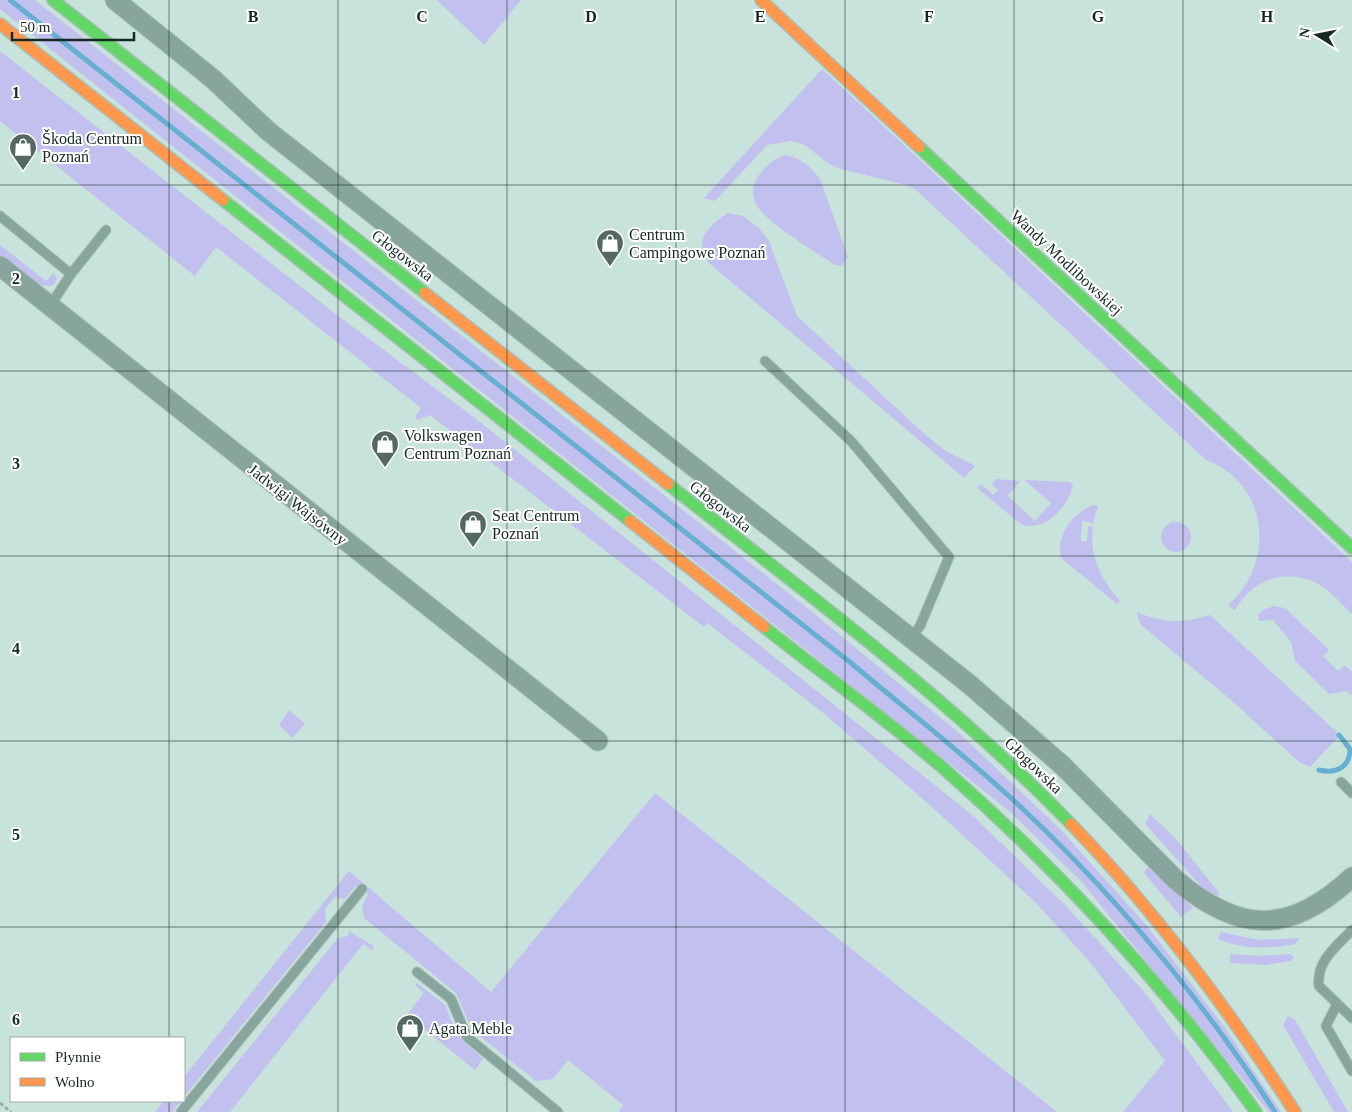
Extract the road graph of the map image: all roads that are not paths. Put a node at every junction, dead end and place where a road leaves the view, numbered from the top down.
1 (53, 0) edge
2 (115, 0) edge
3 (761, 0) edge
4 (0, 24) edge
5 (0, 216) edge
6 (106, 230) dead end
7 (0, 266) edge
8 (71, 274) junction
9 (50, 306) junction
10 (765, 361) dead end
11 (1352, 548) edge
12 (911, 638) junction
13 (598, 741) dead end
14 (1341, 782) dead end
15 (1352, 793) edge
16 (1352, 877) edge
17 (362, 889) dead end
18 (1352, 930) edge
19 (417, 972) dead end
20 (1337, 1004) junction
21 (1352, 1018) edge
22 (1352, 1071) edge
23 (181, 1112) edge
24 (558, 1112) edge
25 (1256, 1112) edge
26 (1294, 1112) edge

1 - 26 main road, Głogowska
2 - 12 street
3 - 11 main road, Wandy Modlibowskiej
4 - 25 main road
5 - 8 lane
6 - 8 lane
7 - 9 street, Jadwigi Wajsówny
8 - 9 lane
9 - 13 street, Jadwigi Wajsówny
10 - 12 lane
12 - 16 street
14 - 15 lane
17 - 23 lane
18 - 20 lane
19 - 24 lane
20 - 21 lane
20 - 22 lane

